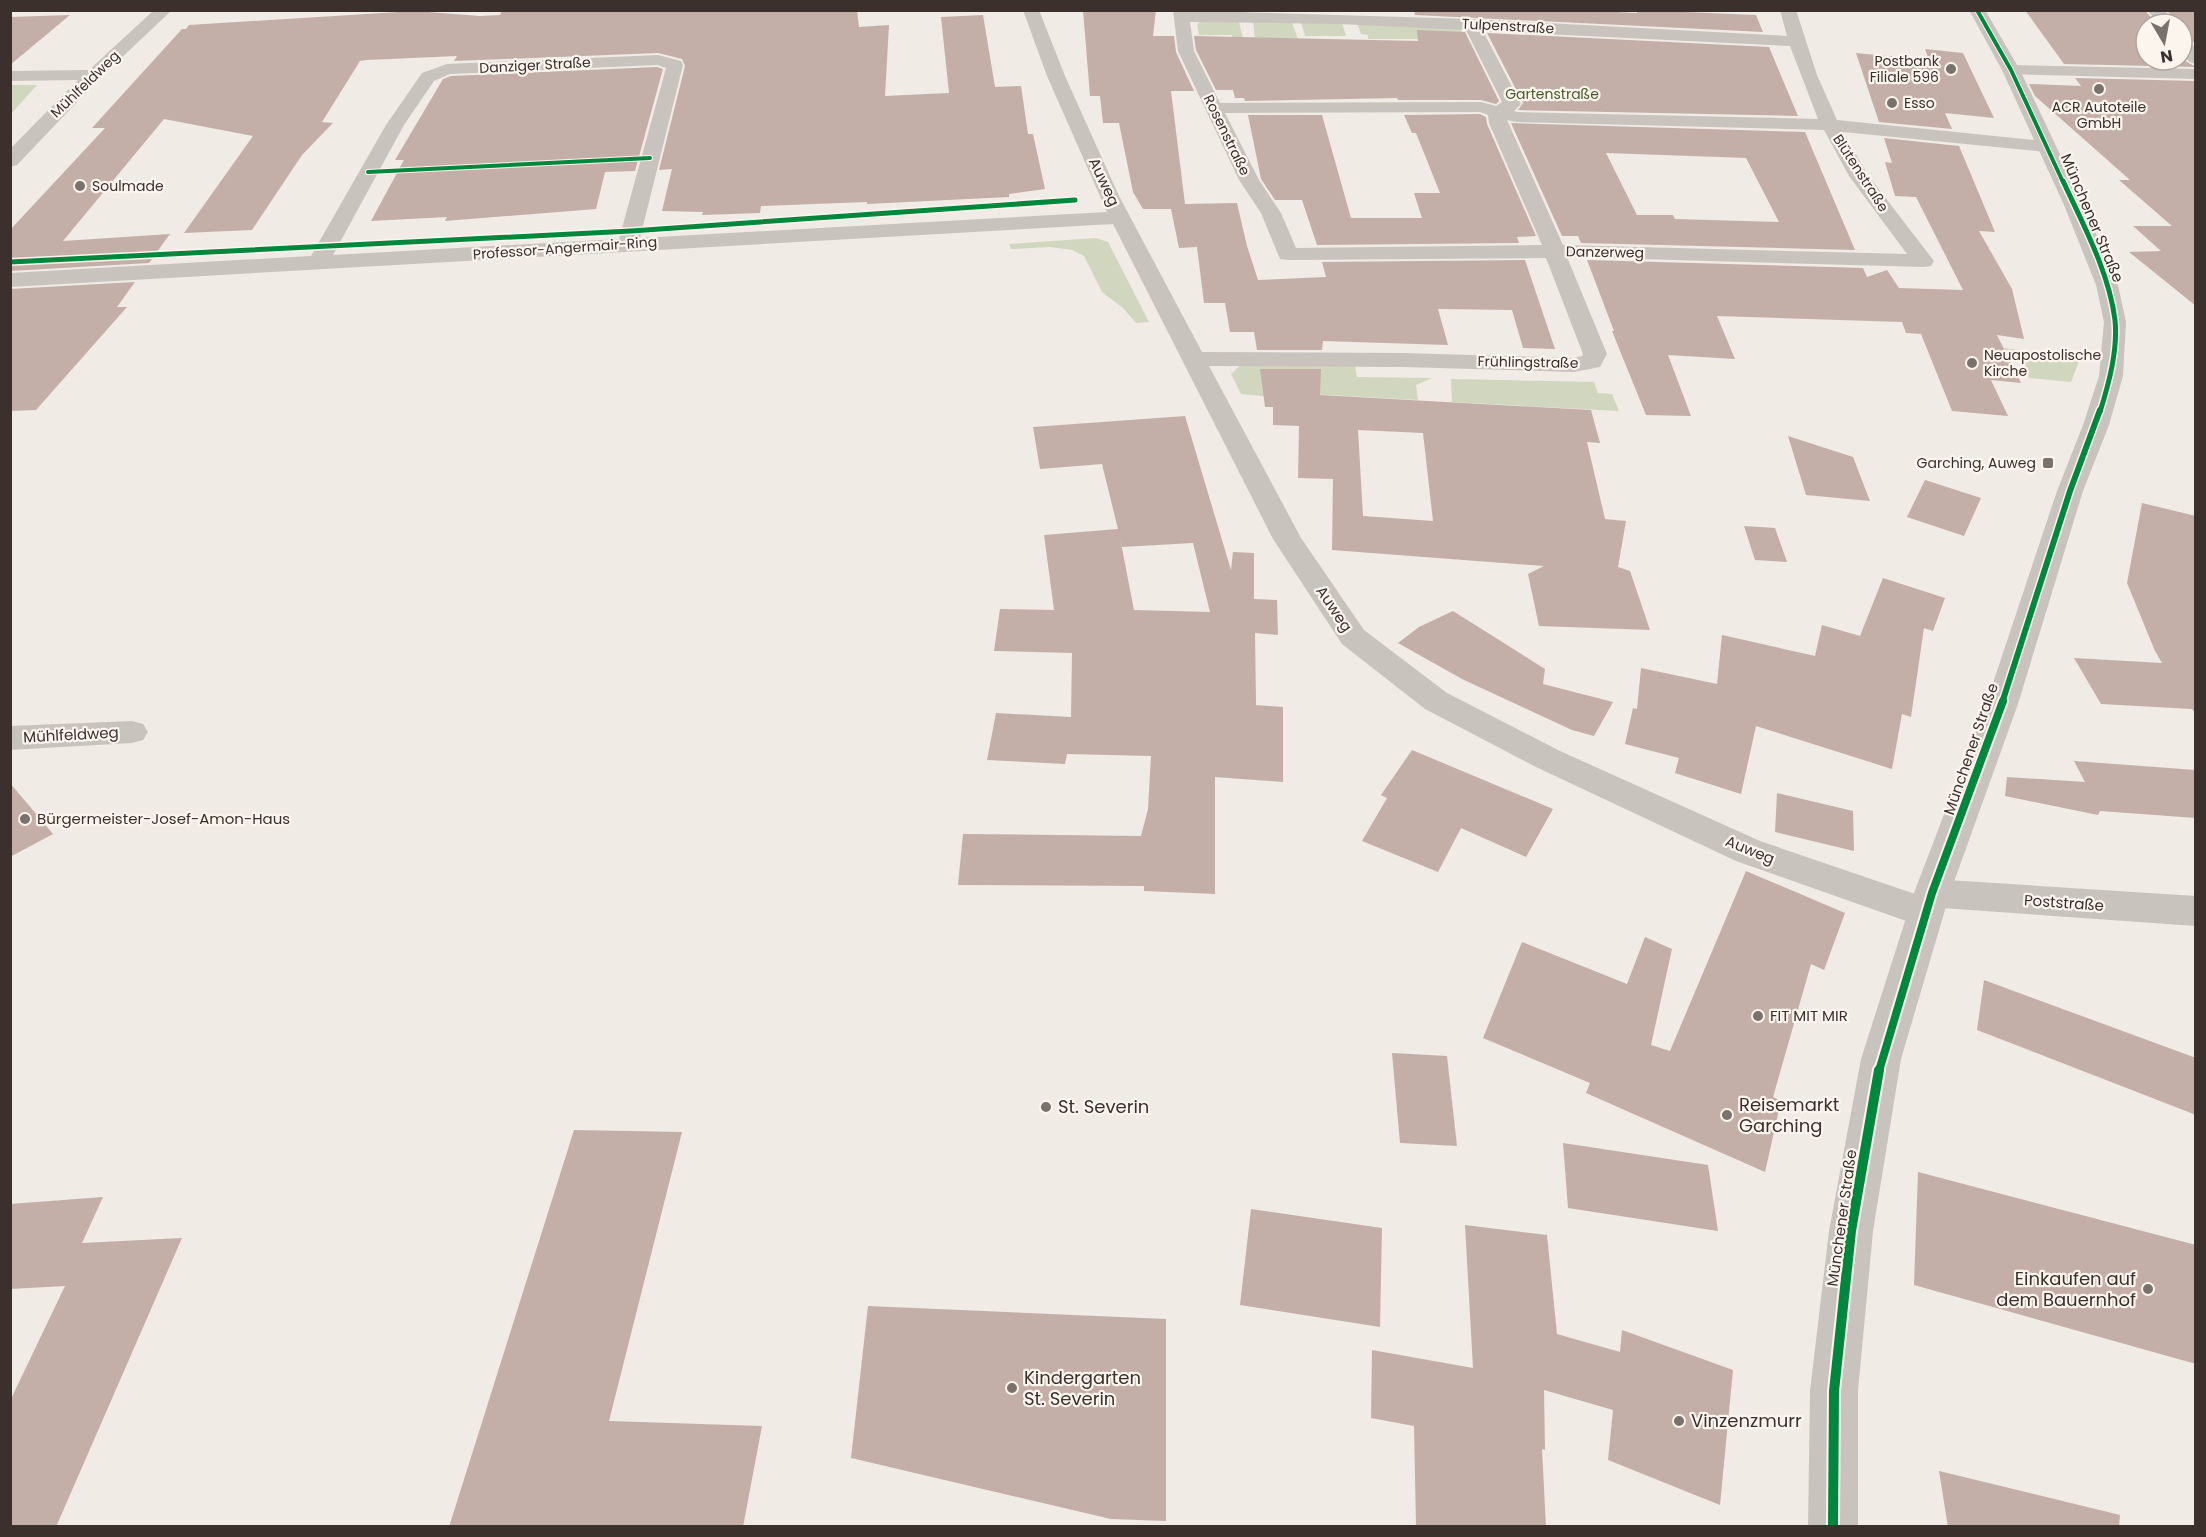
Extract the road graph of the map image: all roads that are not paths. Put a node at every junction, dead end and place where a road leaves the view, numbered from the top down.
1 (164, 10) edge
2 (1031, 10) edge
3 (1788, 10) edge
4 (1977, 10) edge
5 (1182, 14) edge
6 (1471, 24) junction
7 (1797, 41) junction
8 (2011, 70) junction
9 (2196, 74) edge
10 (93, 75) junction
11 (10, 76) edge
12 (1213, 108) junction
13 (1497, 113) junction
14 (1829, 125) junction
15 (2046, 146) junction
16 (10, 161) edge
17 (1120, 217) junction
18 (628, 243) junction
19 (1554, 252) junction
20 (1288, 254) joint
21 (1923, 261) joint
22 (318, 263) junction
23 (10, 280) edge
24 (1195, 359) junction
25 (132, 732) dead end
26 (10, 738) edge
27 (1929, 903) junction
28 (2196, 911) edge
29 (1833, 1527) edge

1 - 10 street, Mühlfeldweg
2 - 17 street, Auweg
3 - 7 street, Blütenstraße
4 - 8 street, Münchener Straße
5 - 6 street, Tulpenstraße
5 - 12 street, Rosenstraße
6 - 7 street, Tulpenstraße
6 - 13 street
7 - 14 street, Blütenstraße
8 - 9 street
8 - 15 street, Münchener Straße
10 - 11 street
10 - 16 street, Mühlfeldweg
12 - 13 street
12 - 20 street, Rosenstraße
13 - 14 street
13 - 19 street, Frühlingstraße
14 - 15 street
14 - 21 street, Blütenstraße
15 - 27 street, Münchener Straße
17 - 18 street, Professor-Angermair-Ring
17 - 24 street, Auweg
18 - 22 street, Professor-Angermair-Ring
18 - 22 street, Danziger Straße
19 - 20 street, Danzerweg
19 - 21 street, Danzerweg
19 - 24 street, Frühlingstraße
22 - 23 street, Professor-Angermair-Ring
24 - 27 street, Auweg
25 - 26 street, Mühlfeldweg
27 - 28 street, Poststraße
27 - 29 street, Münchener Straße

